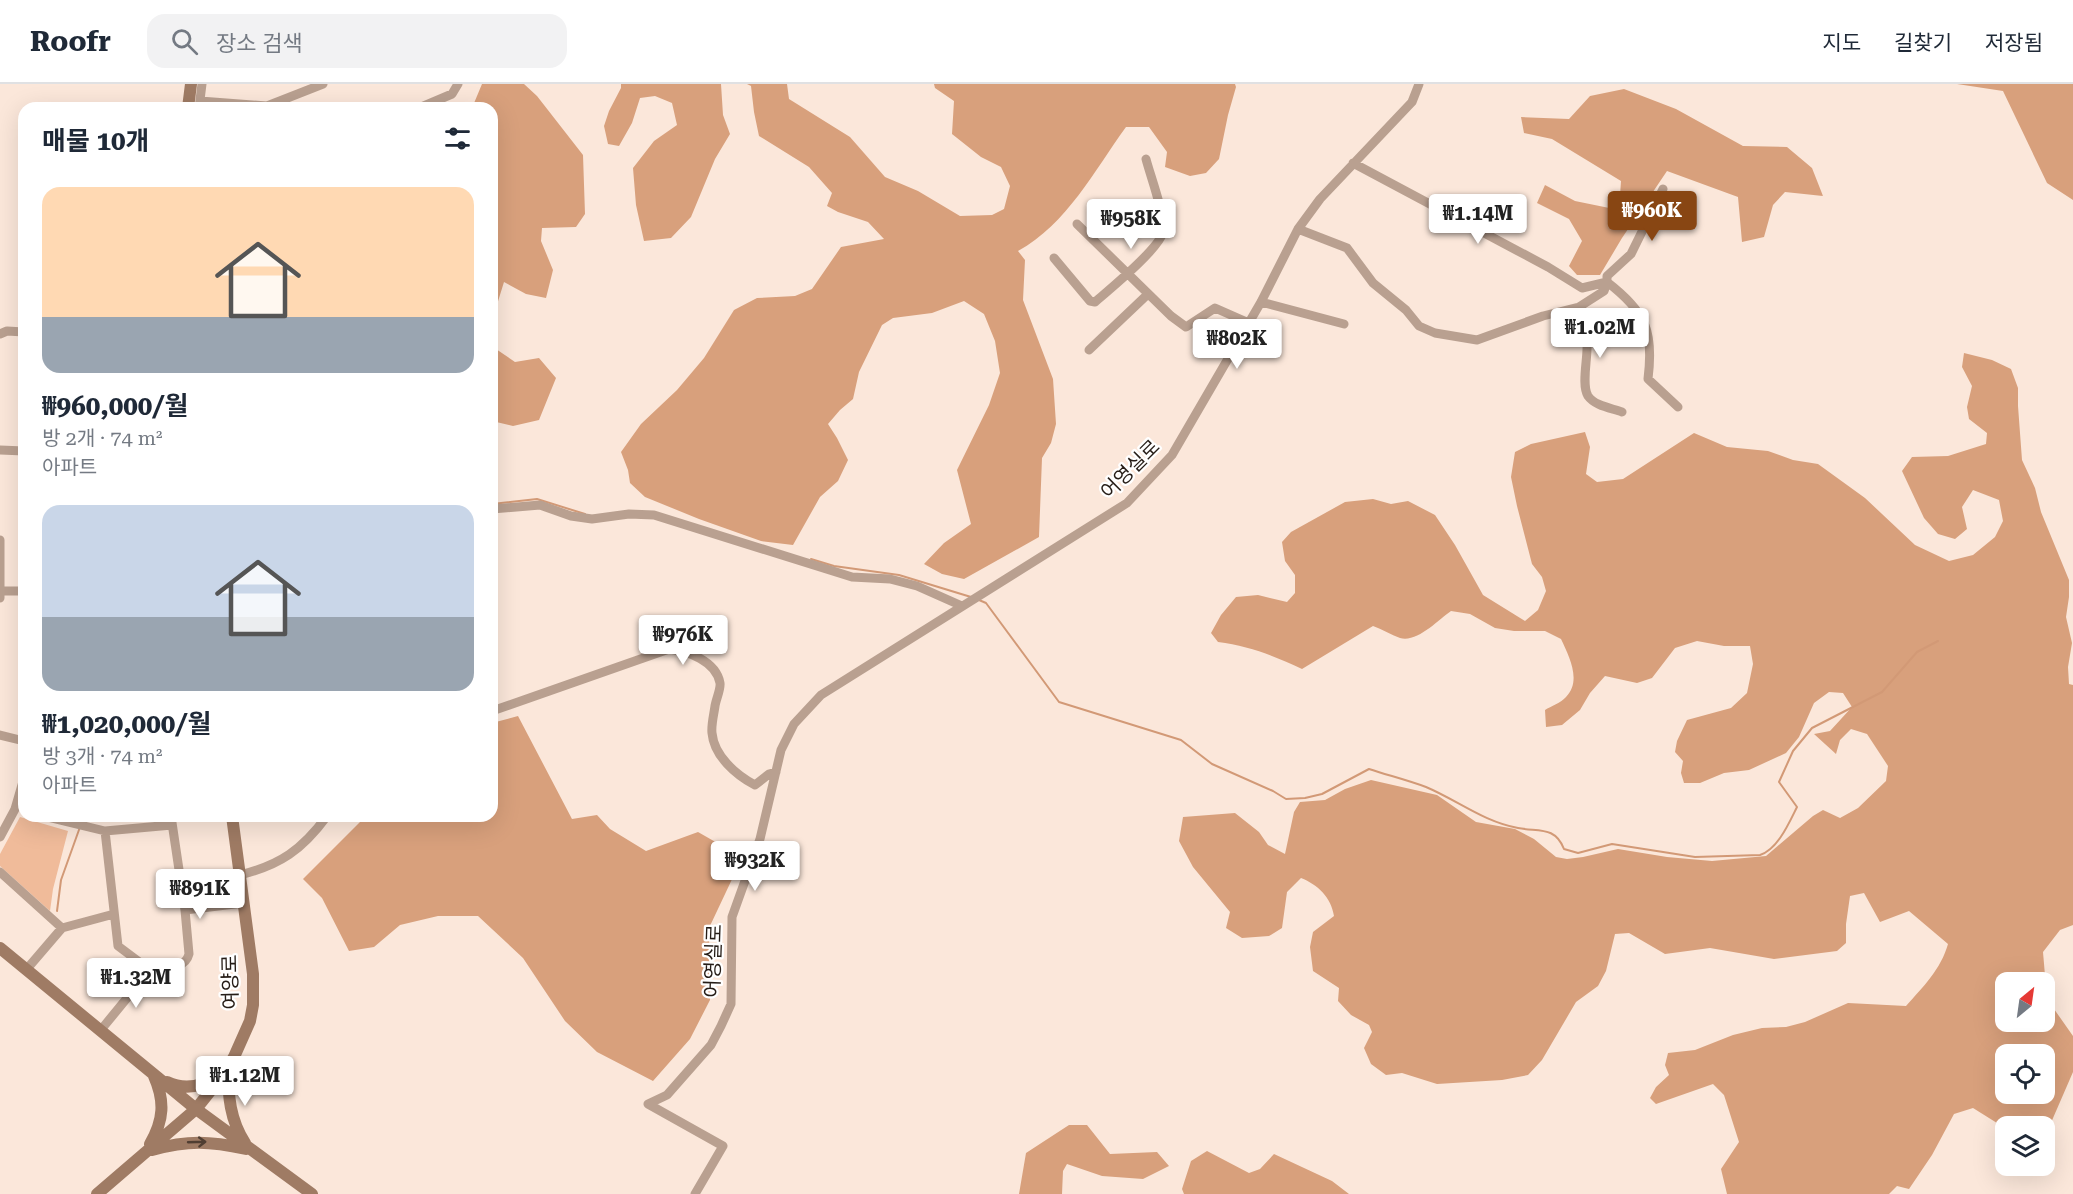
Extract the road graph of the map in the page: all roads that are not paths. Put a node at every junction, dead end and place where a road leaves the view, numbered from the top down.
1 (191, 84) edge
2 (202, 84) edge
3 (323, 84) edge
4 (458, 84) edge
5 (1419, 84) edge
6 (189, 102) edge
7 (200, 102) edge
8 (277, 102) edge
9 (433, 102) edge
10 (1146, 159) dead end
11 (1353, 163) junction
12 (1663, 189) dead end
13 (1077, 224) dead end
14 (1298, 229) junction
15 (1054, 258) dead end
16 (1127, 273) junction
17 (1607, 282) junction
18 (1148, 294) junction
19 (1261, 302) junction
20 (1579, 307) junction
21 (1249, 323) junction
22 (1344, 324) dead end
23 (18, 332) edge
24 (0, 334) edge
25 (1089, 350) dead end
26 (1678, 407) dead end
27 (1622, 412) dead end
28 (0, 450) edge
29 (18, 451) edge
30 (498, 508) edge
31 (0, 540) edge
32 (18, 592) edge
33 (1, 595) edge
34 (964, 604) junction
35 (498, 709) edge
36 (0, 735) edge
37 (18, 740) edge
38 (776, 772) junction
39 (18, 813) edge
40 (68, 822) edge
41 (164, 822) edge
42 (171, 822) edge
43 (233, 822) edge
44 (323, 822) edge
45 (105, 831) junction
46 (0, 837) edge
47 (0, 873) edge
48 (240, 875) junction
49 (243, 903) junction
50 (185, 910) junction
51 (114, 914) junction
52 (62, 928) junction
53 (0, 948) edge
54 (26, 970) junction
55 (150, 970) junction
56 (100, 1031) junction
57 (228, 1067) junction
58 (153, 1074) junction
59 (196, 1109) junction
60 (250, 1150) junction
61 (145, 1152) junction
62 (102, 1192) edge
63 (312, 1194) edge
64 (695, 1194) edge

1 - 6 street
2 - 7 street
3 - 8 street
4 - 9 street
5 - 11 street, 어영실로
10 - 16 street
11 - 14 street, 어영실로
11 - 17 street
12 - 17 street
13 - 16 street
14 - 19 street, 어영실로
14 - 20 street
15 - 16 street
16 - 18 street
17 - 20 street
17 - 26 street
18 - 21 street
18 - 25 street
19 - 21 street, 어영실로
19 - 22 street
20 - 27 street
21 - 34 street, 어영실로
23 - 24 street
28 - 29 street
30 - 34 street
31 - 33 street
32 - 33 street
34 - 38 street, 어영실로
35 - 38 street
36 - 37 street
38 - 64 street, 어영실로
39 - 46 street
40 - 45 street
41 - 45 street
42 - 50 street
43 - 48 street, 여양로
44 - 48 street
45 - 51 street
47 - 52 street
48 - 49 street, 여양로
49 - 50 street
49 - 57 street, 여양로
50 - 55 street
51 - 52 street
51 - 55 street
52 - 54 street
53 - 54 street
54 - 56 street
55 - 56 street
56 - 58 street
57 - 58 street
57 - 59 street, 여양로
57 - 60 street
58 - 59 street
58 - 61 street
59 - 60 street
59 - 61 street, 여양로
61 -> 60 street
60 - 63 street
61 - 62 street, 여양로

